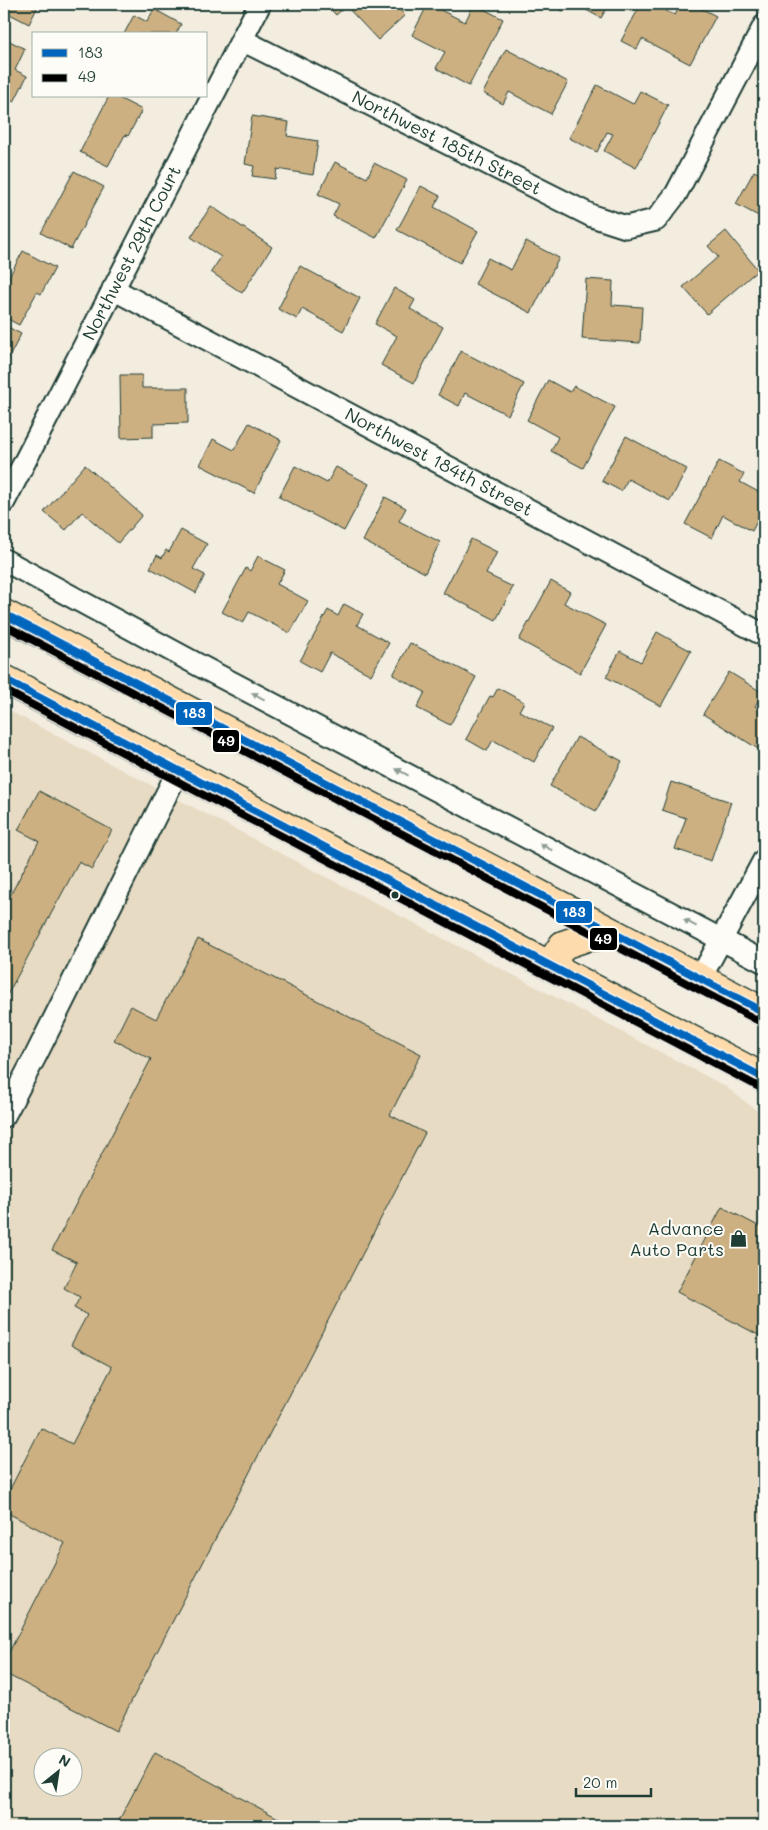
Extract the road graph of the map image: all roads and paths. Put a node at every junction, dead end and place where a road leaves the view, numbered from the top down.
1 (260, 4) edge
2 (764, 26) edge
3 (242, 40) junction
4 (113, 289) junction
5 (4, 502) edge
6 (4, 560) edge
7 (4, 614) edge
8 (764, 635) edge
9 (4, 679) edge
10 (178, 771) junction
11 (764, 860) edge
12 (615, 934) junction
13 (722, 939) junction
14 (764, 962) edge
15 (550, 965) junction
16 (700, 980) junction
17 (764, 1012) edge
18 (764, 1078) edge
19 (4, 1116) edge

1 - 3 street, Northwest 29th Court
2 - 3 street, Northwest 185th Street
3 - 4 street, Northwest 29th Court
4 - 5 street, Northwest 29th Court
4 - 8 street, Northwest 184th Street
13 -> 6 street
7 - 12 main road
9 - 10 main road
10 - 15 main road
10 - 19 street
11 - 13 street
12 - 15 main road
12 - 16 main road
13 - 14 street
13 - 16 street
15 - 18 main road
16 - 17 main road

